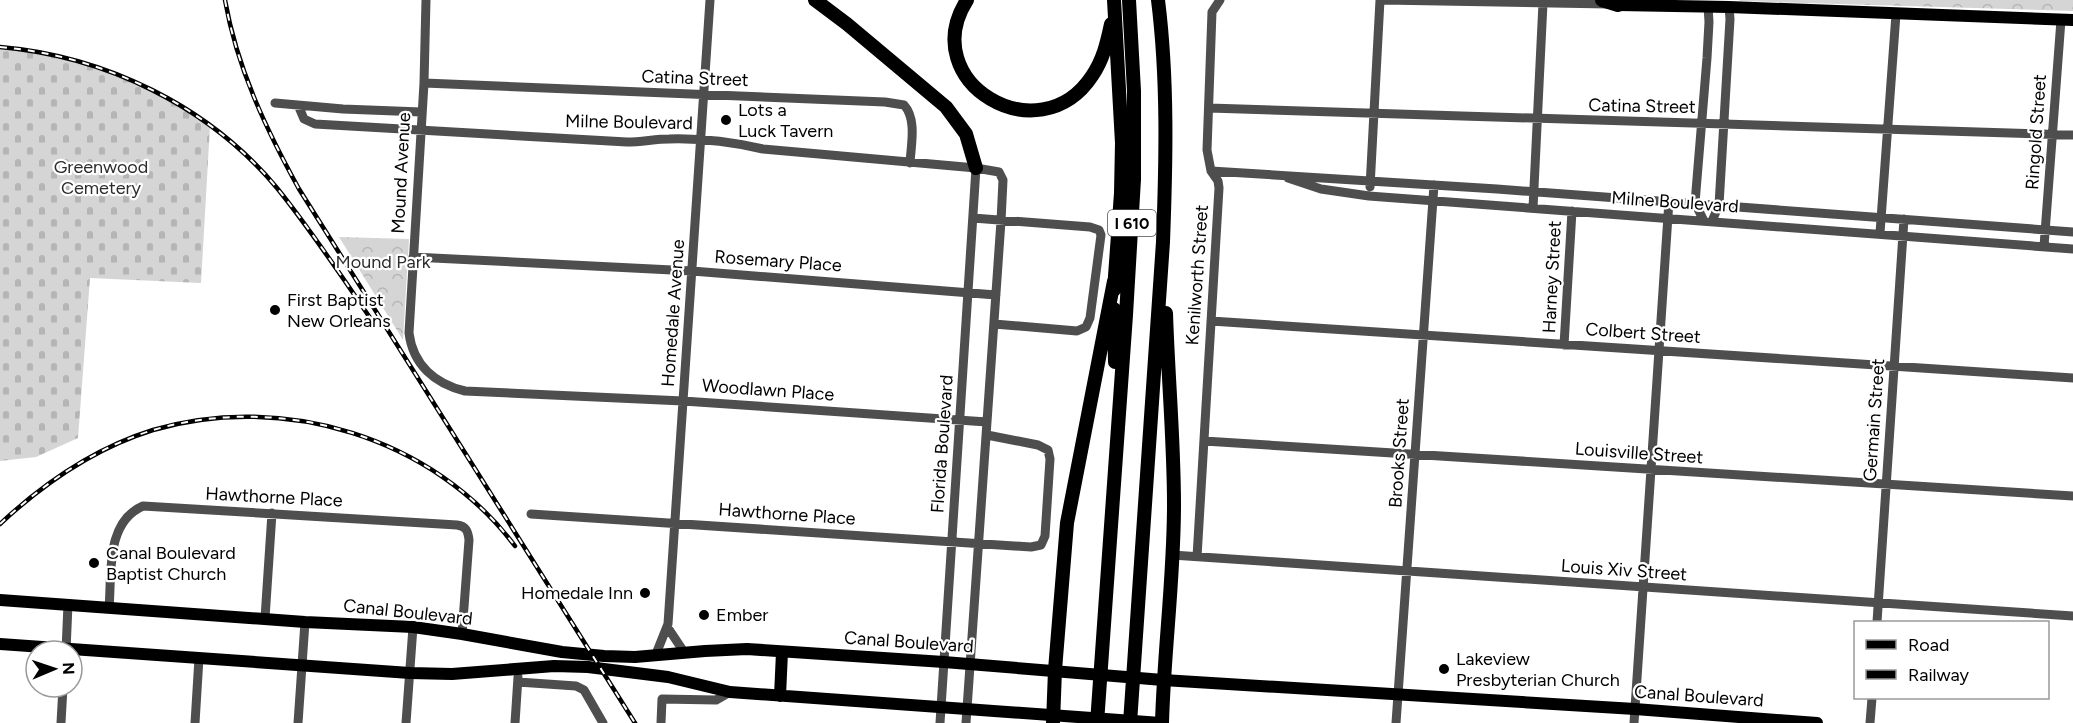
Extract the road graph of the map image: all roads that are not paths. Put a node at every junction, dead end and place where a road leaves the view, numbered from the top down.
1 (426, 0) edge
2 (710, 0) edge
3 (814, 0) edge
4 (1129, 0) edge
5 (1158, 0) edge
6 (1220, 0) edge
7 (1382, 0) edge
8 (1602, 0) edge
9 (1543, 3) junction
10 (1707, 3) edge
11 (1728, 3) edge
12 (1115, 4) edge
13 (964, 5) edge
14 (1618, 5) junction
15 (1896, 14) junction
16 (2067, 20) edge
17 (424, 83) junction
18 (704, 94) junction
19 (275, 103) dead end
20 (298, 105) junction
21 (1209, 108) junction
22 (421, 112) junction
23 (1374, 114) junction
24 (1538, 120) junction
25 (1702, 123) junction
26 (1724, 124) junction
27 (420, 129) junction
28 (1887, 130) junction
29 (2053, 135) junction
30 (2073, 135) edge
31 (702, 140) junction
32 (910, 163) junction
33 (976, 168) junction
34 (1211, 171) junction
35 (1277, 174) junction
36 (1370, 182) junction
37 (1434, 185) junction
38 (1533, 192) junction
39 (1369, 196) junction
40 (1433, 201) junction
41 (1669, 201) junction
42 (1695, 203) junction
43 (1719, 205) junction
44 (1533, 208) junction
45 (1572, 211) junction
46 (1881, 217) junction
47 (973, 218) junction
48 (1668, 218) junction
49 (1904, 219) junction
50 (1001, 220) junction
51 (1708, 221) junction
52 (2045, 230) junction
53 (2073, 232) edge
54 (1880, 233) junction
55 (1903, 235) junction
56 (1164, 242) junction
57 (2044, 246) junction
58 (2073, 249) edge
59 (413, 257) junction
60 (692, 271) junction
61 (1114, 281) junction
62 (969, 292) junction
63 (996, 295) junction
64 (1211, 321) junction
65 (994, 324) junction
66 (1424, 334) junction
67 (1564, 345) junction
68 (1658, 351) junction
69 (1894, 366) junction
70 (2073, 378) edge
71 (465, 391) joint
72 (683, 401) junction
73 (960, 419) junction
74 (987, 422) junction
75 (987, 435) junction
76 (1204, 441) junction
77 (1116, 445) junction
78 (1415, 454) junction
79 (1651, 470) junction
80 (1887, 485) junction
81 (2073, 496) edge
82 (272, 513) junction
83 (531, 514) dead end
84 (675, 523) junction
85 (952, 542) junction
86 (979, 544) junction
87 (1172, 555) junction
88 (1197, 557) junction
89 (1407, 571) junction
90 (1642, 588) junction
91 (0, 600) edge
92 (1878, 603) junction
93 (68, 604) junction
94 (109, 608) junction
95 (2073, 616) edge
96 (266, 618) junction
97 (1877, 621) edge
98 (305, 622) junction
99 (413, 627) junction
100 (668, 628) junction
101 (462, 634) junction
102 (66, 639) edge
103 (0, 644) edge
104 (24, 646) edge
105 (84, 651) edge
106 (684, 652) junction
107 (782, 652) junction
108 (656, 654) junction
109 (199, 658) junction
110 (944, 662) junction
111 (971, 664) junction
112 (302, 665) junction
113 (1055, 670) junction
114 (410, 673) junction
115 (519, 675) junction
116 (1163, 680) junction
117 (730, 692) junction
118 (1398, 693) junction
119 (780, 696) junction
120 (62, 699) edge
121 (1872, 699) edge
122 (941, 707) junction
123 (967, 709) junction
124 (1635, 709) junction
125 (1053, 720) edge
126 (61, 723) edge
127 (195, 723) edge
128 (298, 723) edge
129 (406, 723) edge
130 (515, 723) edge
131 (603, 723) edge
132 (662, 723) edge
133 (940, 723) edge
134 (966, 723) edge
135 (1097, 723) edge
136 (1131, 723) edge
137 (1162, 723) edge
138 (1396, 723) edge
139 (1634, 723) edge
140 (1817, 723) edge
141 (1870, 723) edge

1 - 17 street, Mound Avenue
2 - 18 street, Homedale Avenue
3 - 33 highway
4 - 77 highway, I 610
5 - 56 highway, I 610
6 - 21 street, Kenilworth Street
7 - 9 street
7 - 23 street
8 - 14 highway
9 - 14 street
9 - 24 street, Harney Street
10 - 11 main road
10 - 14 main road
10 - 25 street
11 - 15 main road
11 - 26 street
12 - 13 highway
12 - 61 highway
15 - 16 main road
15 - 28 street
16 - 29 street, Ringold Street
17 - 18 street, Catina Street
17 - 22 street, Mound Avenue
18 - 31 street, Homedale Avenue
18 - 32 street, Catina Street
19 - 20 street
20 - 22 street
20 - 27 street, Milne Boulevard
21 - 23 street, Catina Street
21 - 34 street, Kenilworth Street
22 - 27 street, Mound Avenue
23 - 24 street, Catina Street
23 - 36 street
24 - 25 street, Catina Street
24 - 38 street, Harney Street
25 - 26 street, Catina Street
25 - 42 street
26 - 28 street, Catina Street
26 - 43 street
27 - 31 street, Milne Boulevard
27 - 59 street, Mound Avenue
28 - 29 street, Catina Street
28 - 46 street
29 - 30 street, Catina Street
29 - 52 street, Ringold Street
31 - 32 street, Milne Boulevard
31 - 60 street, Homedale Avenue
32 - 33 street, Milne Boulevard
33 - 47 street, Florida Boulevard
33 - 50 street, Milne Boulevard
34 - 35 street, Milne Boulevard
34 - 64 street, Kenilworth Street
35 - 36 street, Milne Boulevard
35 - 39 street, Milne Boulevard
36 - 37 street, Milne Boulevard
36 - 39 street
37 - 38 street, Milne Boulevard
37 - 40 street, Brooks Street
38 - 41 street, Milne Boulevard
38 - 44 street, Harney Street
39 - 40 street, Milne Boulevard
40 - 44 street, Milne Boulevard
40 - 66 street, Brooks Street
41 - 42 street, Milne Boulevard
41 - 48 street
42 - 43 street, Milne Boulevard
42 - 51 street
43 - 46 street, Milne Boulevard
43 - 51 street
44 - 45 street, Milne Boulevard
45 - 48 street, Milne Boulevard
45 - 67 street, Harney Street
46 - 49 street, Milne Boulevard
46 - 54 street
47 - 50 street
47 - 62 street, Florida Boulevard
48 - 51 street, Milne Boulevard
48 - 68 street
49 - 52 street, Milne Boulevard
49 - 55 street, Germain Street
50 - 63 street
50 - 65 street
51 - 54 street, Milne Boulevard
52 - 53 street, Milne Boulevard
52 - 57 street, Ringold Street
54 - 55 street, Milne Boulevard
55 - 57 street, Milne Boulevard
55 - 69 street, Germain Street
56 - 87 highway
56 - 136 highway, I 610
57 - 58 street, Milne Boulevard
59 - 60 street, Rosemary Place
59 - 71 street, Mound Avenue
60 - 62 street, Rosemary Place
60 - 72 street, Homedale Avenue
61 - 77 highway
61 - 113 highway
62 - 63 street, Rosemary Place
62 - 73 street, Florida Boulevard
63 - 65 street
64 - 66 street, Colbert Street
64 - 76 street, Kenilworth Street
65 - 74 street
66 - 67 street, Colbert Street
66 - 78 street, Brooks Street
67 - 68 street, Colbert Street
68 - 69 street, Colbert Street
68 - 79 street
69 - 70 street, Colbert Street
69 - 80 street, Germain Street
71 - 72 street, Woodlawn Place
72 - 73 street, Woodlawn Place
72 - 84 street, Homedale Avenue
73 - 74 street, Woodlawn Place
73 - 85 street, Florida Boulevard
74 - 75 street
75 - 86 street
75 - 86 street, Hawthorne Place
76 - 78 street, Louisville Street
76 - 88 street, Kenilworth Street
77 - 135 highway, I 610
78 - 79 street, Louisville Street
78 - 89 street, Brooks Street
79 - 80 street, Louisville Street
79 - 90 street
80 - 81 street, Louisville Street
80 - 92 street, Germain Street
82 - 94 street, Hawthorne Place
82 - 96 street
82 - 101 street, Hawthorne Place
83 - 84 street, Hawthorne Place
84 - 85 street, Hawthorne Place
84 - 100 street, Homedale Avenue
85 - 86 street, Hawthorne Place
85 - 110 street, Florida Boulevard
86 - 111 street
87 - 88 street, Louis Xiv Street
87 - 116 highway
88 - 89 street, Louis Xiv Street
89 - 90 street, Louis Xiv Street
89 - 118 street, Brooks Street
90 - 92 street, Louis Xiv Street
90 - 124 street
91 - 93 main road, Canal Boulevard
92 - 95 street, Louis Xiv Street
92 - 97 street, Germain Street
93 - 94 main road, Canal Boulevard
93 - 102 street
94 - 96 main road, Canal Boulevard
96 - 98 main road, Canal Boulevard
98 - 99 main road, Canal Boulevard
98 - 112 street
99 - 101 main road, Canal Boulevard
99 - 114 street
100 - 106 street
100 - 108 street, Homedale Avenue
101 - 108 main road, Canal Boulevard
103 - 104 main road
105 - 109 main road
106 - 107 main road, Canal Boulevard
106 - 108 main road, Canal Boulevard
107 - 110 main road, Canal Boulevard
107 - 119 main road
109 - 112 main road
109 - 127 street
110 - 111 main road, Canal Boulevard
110 - 122 street, Florida Boulevard
111 - 113 main road, Canal Boulevard
111 - 123 street
112 - 114 main road
112 - 128 street
113 - 116 main road, Canal Boulevard
113 - 125 highway
114 - 115 main road
114 - 129 street
115 - 117 main road
115 - 130 street
115 - 131 street
116 - 118 main road, Canal Boulevard
116 - 137 highway
117 - 119 main road
117 - 132 street
118 - 124 main road, Canal Boulevard
118 - 138 street, Brooks Street
119 - 122 main road
120 - 126 street
121 - 141 street
122 - 123 main road
122 - 133 street, Florida Boulevard
123 - 125 main road
123 - 134 street
124 - 139 street
124 - 140 main road, Canal Boulevard
125 - 137 main road

